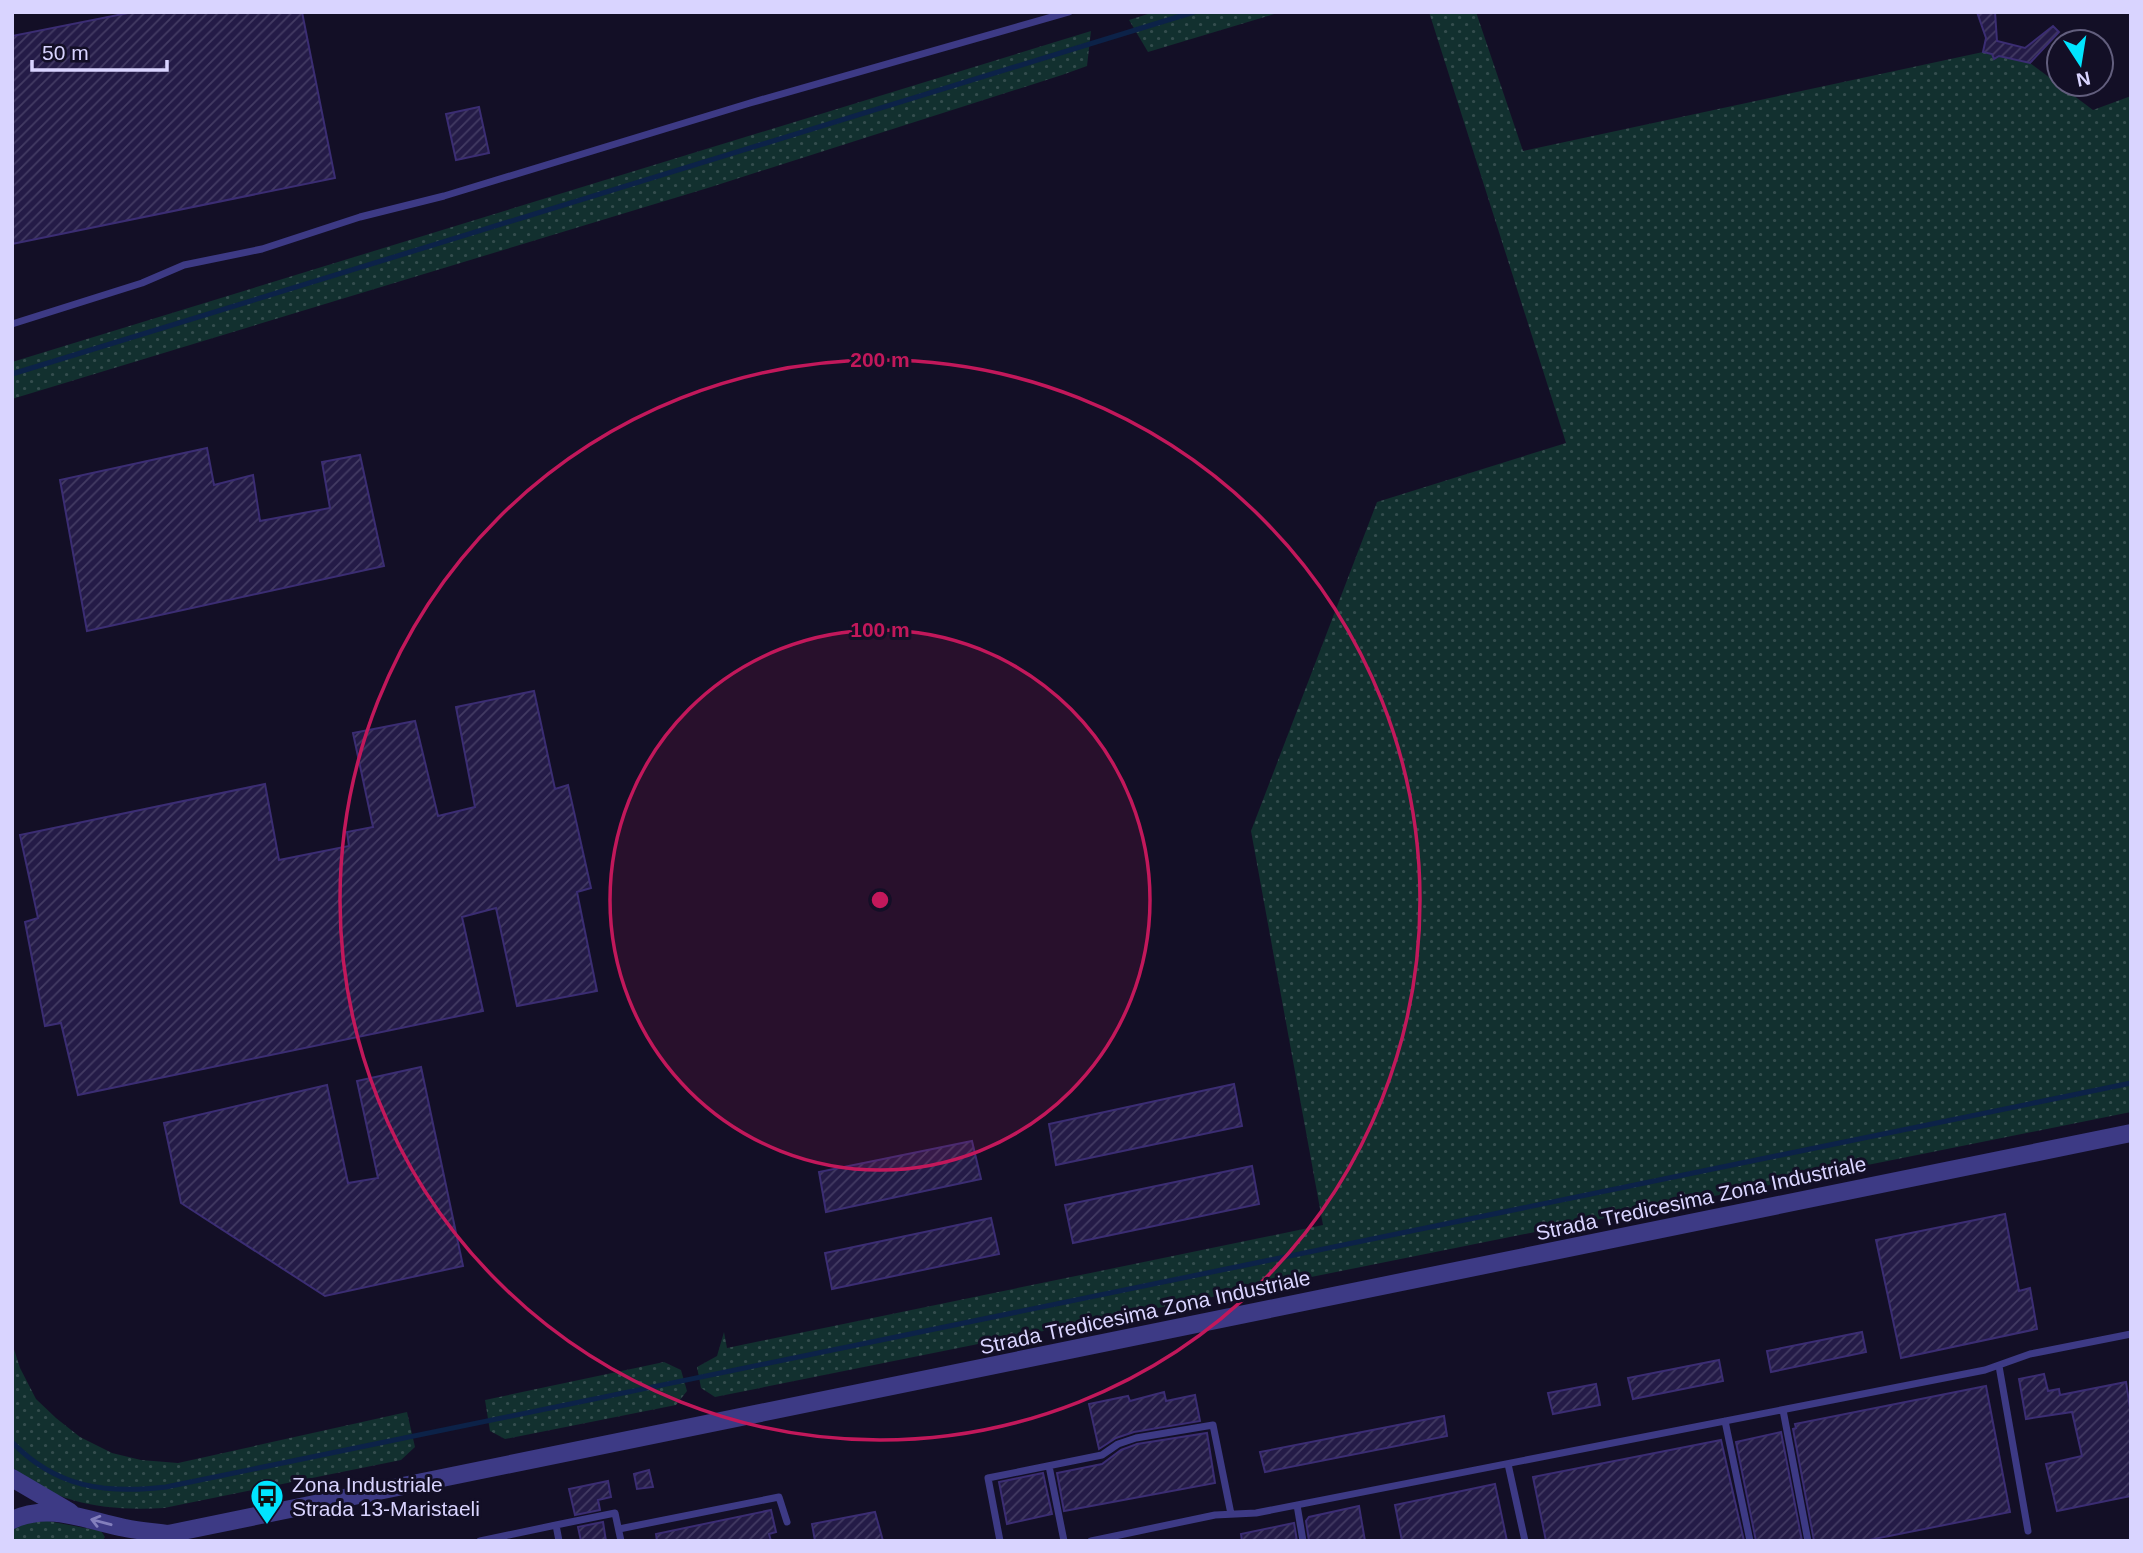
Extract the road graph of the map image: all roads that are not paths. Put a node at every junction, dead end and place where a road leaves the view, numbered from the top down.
1 (1069, 12) edge
2 (12, 324) edge
3 (2131, 1133) edge
4 (2131, 1334) edge
5 (1999, 1366) junction
6 (1783, 1410) junction
7 (1725, 1421) junction
8 (1508, 1464) junction
9 (1049, 1466) junction
10 (12, 1478) edge
11 (1297, 1505) junction
12 (73, 1514) junction
13 (1231, 1514) junction
14 (12, 1520) edge
15 (787, 1522) dead end
16 (556, 1525) junction
17 (619, 1529) junction
18 (2028, 1531) dead end
19 (163, 1539) edge
20 (480, 1541) edge
21 (559, 1541) edge
22 (621, 1541) edge
23 (1000, 1541) edge
24 (1064, 1541) edge
25 (1091, 1541) edge
26 (1304, 1541) edge
27 (1525, 1541) edge
28 (1750, 1541) edge
29 (1808, 1541) edge

1 - 2 lane
3 - 19 street, Strada Tredicesima Zona Industriale
4 - 5 lane
5 - 6 lane
5 - 18 lane
6 - 7 lane
6 - 29 lane
7 - 8 lane
7 - 28 lane
8 - 11 lane
8 - 27 lane
9 - 13 lane
9 - 23 lane
9 - 24 lane
10 - 12 street
11 - 13 lane
11 - 26 lane
12 - 14 street
19 -> 12 street, Strada Tredicesima Zona Industriale
13 - 25 lane
15 - 17 lane
16 - 17 lane
16 - 20 lane
16 - 21 lane
17 - 22 lane

